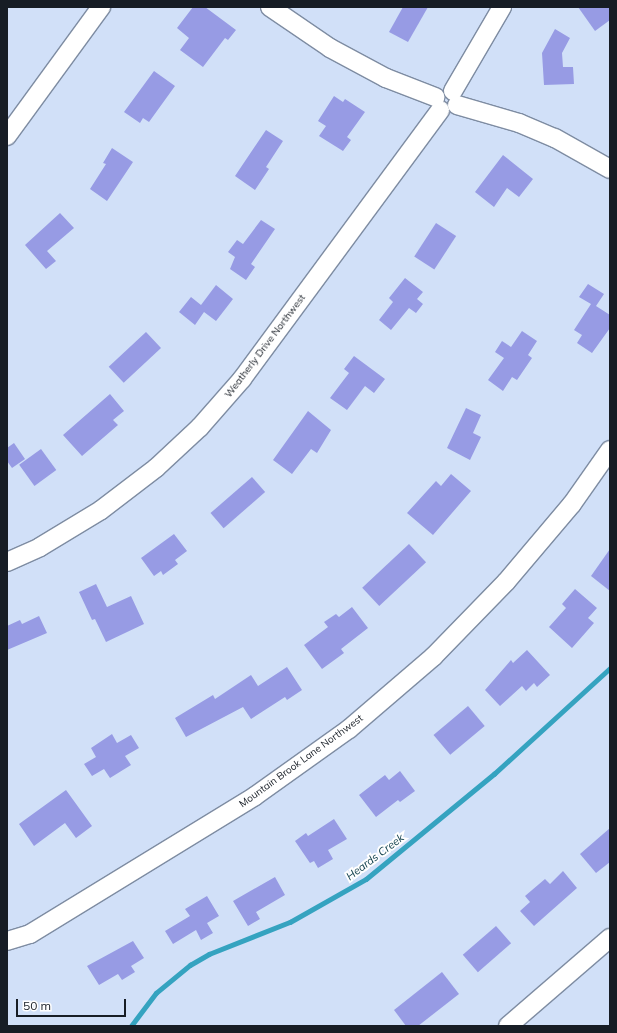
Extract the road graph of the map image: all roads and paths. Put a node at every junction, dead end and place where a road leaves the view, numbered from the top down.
1 (101, 7) edge
2 (270, 7) edge
3 (502, 7) edge
4 (455, 98) junction
5 (438, 103) junction
6 (7, 136) edge
7 (610, 169) edge
8 (610, 450) edge
9 (7, 562) edge
10 (610, 938) edge
11 (7, 941) edge
12 (508, 1026) edge

1 - 6 street
2 - 5 street
3 - 4 street
4 - 5 street
4 - 7 street
5 - 9 street, Weatherly Drive Northwest
8 - 11 street, Mountain Brook Lane Northwest
10 - 12 street

